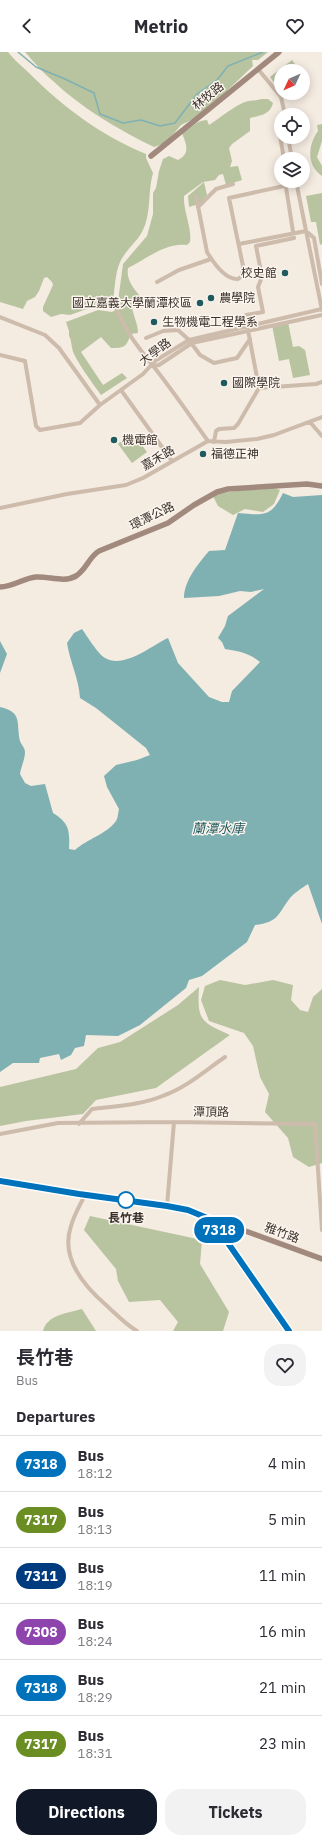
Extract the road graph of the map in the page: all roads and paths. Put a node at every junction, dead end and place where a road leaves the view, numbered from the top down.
1 (278, 52) edge
2 (258, 69) junction
3 (282, 108) edge
4 (151, 156) dead end
5 (233, 184) dead end
6 (274, 186) edge
7 (286, 188) edge
8 (297, 188) edge
9 (196, 196) dead end
10 (198, 207) junction
11 (306, 231) junction
12 (293, 234) junction
13 (239, 244) junction
14 (211, 260) junction
15 (157, 282) dead end
16 (322, 284) edge
17 (115, 305) dead end
18 (322, 310) edge
19 (322, 315) edge
20 (0, 317) edge
21 (247, 326) junction
22 (248, 331) junction
23 (146, 338) dead end
24 (250, 339) junction
25 (190, 342) junction
26 (0, 355) edge
27 (153, 366) junction
28 (322, 382) edge
29 (259, 388) junction
30 (121, 390) junction
31 (100, 405) junction
32 (322, 417) edge
33 (310, 422) junction
34 (322, 436) edge
35 (208, 441) junction
36 (214, 442) junction
37 (172, 461) junction
38 (322, 486) edge
39 (0, 508) edge
40 (0, 587) edge
41 (225, 1057) dead end
42 (174, 1122) junction
43 (79, 1124) junction
44 (0, 1134) edge
45 (0, 1181) edge
46 (85, 1195) junction
47 (167, 1206) junction
48 (212, 1220) junction
49 (322, 1230) edge
50 (322, 1259) edge
51 (137, 1331) edge
52 (289, 1331) edge

1 - 2 street, 林牧路
2 - 3 street
2 - 4 street, 林牧路
5 - 10 street
6 - 13 street
7 - 12 street
8 - 11 street
9 - 10 street
10 - 14 street
11 - 12 street
11 - 16 street
11 - 18 street
12 - 13 street
12 - 21 street
13 - 14 street
14 - 15 street
17 - 27 street
18 - 21 street, 大學路
19 - 22 street
20 - 31 street
21 - 22 street
21 - 25 street, 大學路
22 - 24 street
22 - 25 street
23 - 25 street
24 - 25 street
24 - 29 street
25 - 27 street, 大學路
26 - 31 street, 大學路
27 - 30 street, 大學路
27 - 35 street
28 - 29 street
29 - 36 street
30 - 31 street, 大學路
30 - 37 street
32 - 33 street
33 - 34 street
33 - 36 street
35 - 36 street
35 - 37 street, 嘉禾路
37 - 39 street, 嘉禾路
38 - 40 street, 環潭公路
41 - 43 street
42 - 43 street, 潭頂路
42 - 47 street
42 - 49 street, 潭頂路
43 - 44 street, 潭頂路
45 - 46 street, 雅竹路
46 - 47 street, 雅竹路
46 - 51 street
47 - 48 street, 雅竹路
48 - 50 street, 雅竹路
48 - 52 street

